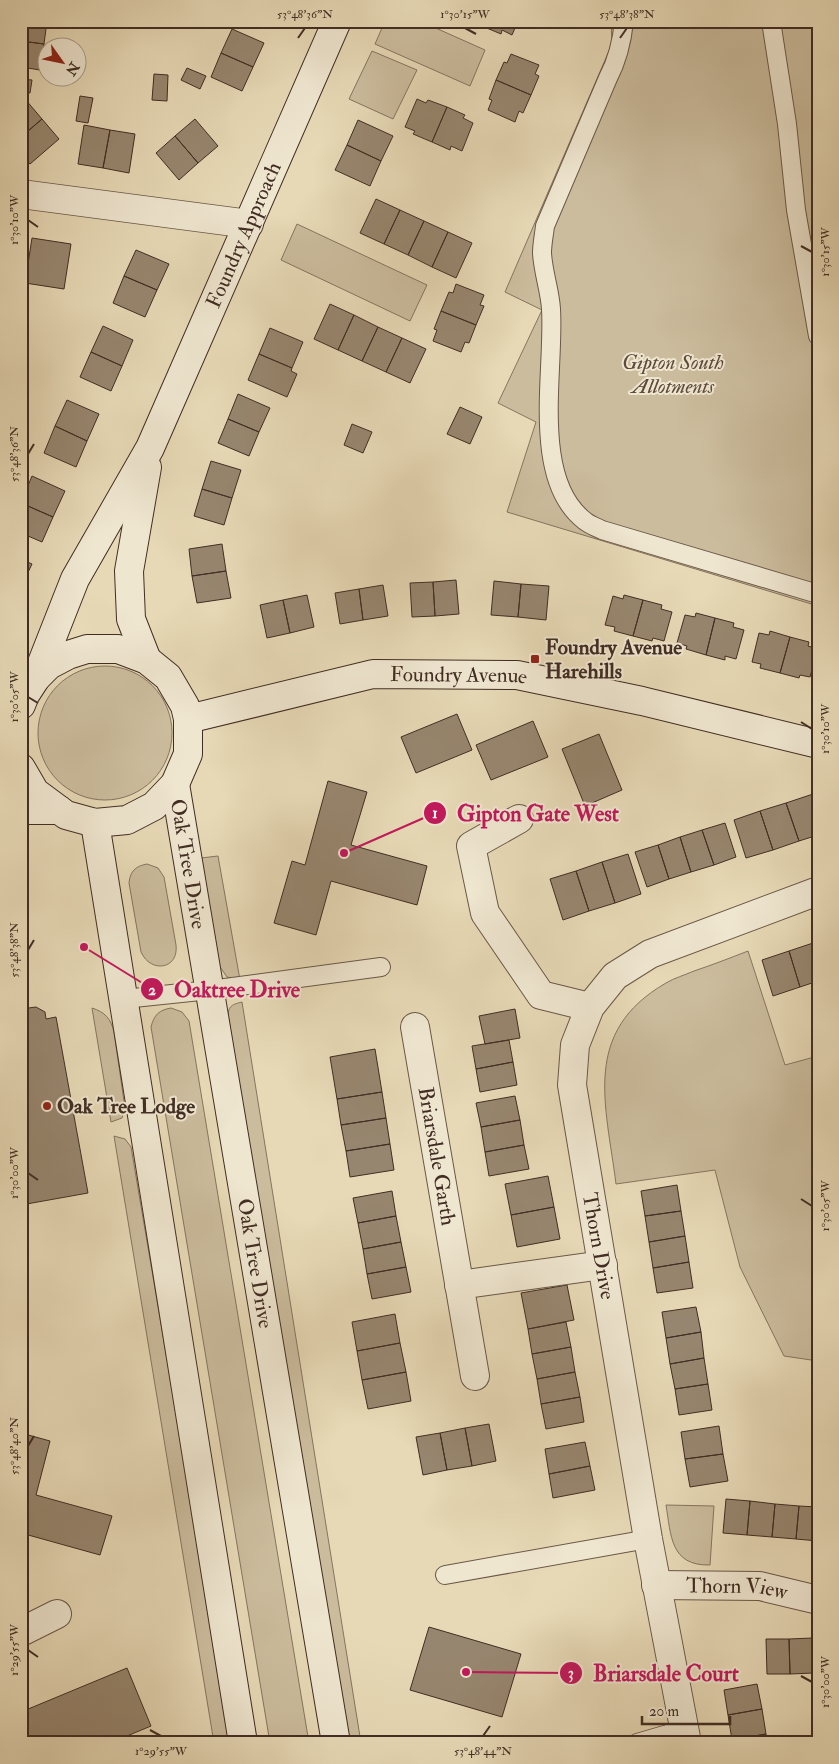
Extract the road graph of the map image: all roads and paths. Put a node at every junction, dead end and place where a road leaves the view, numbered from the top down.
1 (338, 21) edge
2 (624, 21) edge
3 (771, 21) edge
4 (21, 194) edge
5 (249, 224) junction
6 (818, 336) edge
7 (150, 448) junction
8 (818, 594) edge
9 (147, 660) junction
10 (36, 678) junction
11 (21, 705) edge
12 (188, 718) junction
13 (818, 744) edge
14 (21, 768) edge
15 (175, 784) junction
16 (21, 810) edge
17 (59, 810) junction
18 (519, 819) dead end
19 (95, 823) junction
20 (818, 891) edge
21 (381, 966) dead end
22 (210, 990) junction
23 (124, 999) junction
24 (590, 1007) junction
25 (415, 1028) dead end
26 (603, 1265) junction
27 (459, 1285) junction
28 (475, 1376) dead end
29 (648, 1539) junction
30 (445, 1575) dead end
31 (656, 1585) junction
32 (818, 1600) edge
33 (57, 1614) dead end
34 (21, 1632) edge
35 (686, 1736) edge
36 (243, 1743) edge
37 (336, 1743) edge
38 (637, 1743) edge

1 - 5 street, Foundry Approach
2 - 8 lane
3 - 6 lane
4 - 5 street
5 - 7 street, Foundry Approach
7 - 9 street, Foundry Approach
7 - 10 street, Foundry Approach
9 - 10 street, Foundry Approach
9 - 12 street, Foundry Approach
10 - 11 street, Foundry Approach
12 - 13 street, Foundry Avenue
12 - 15 street, Foundry Approach
14 - 17 street, Foundry Approach
15 - 19 street, Foundry Approach
15 - 22 street, Oak Tree Drive
16 - 17 street
17 - 19 street, Foundry Approach
18 - 24 street
19 - 23 street
20 - 24 street, Thorn Drive
21 - 22 lane
22 - 23 lane
22 - 37 street, Oak Tree Drive
23 - 36 street
24 - 26 street, Thorn Drive
25 - 27 street, Briarsdale Garth
26 - 27 street
26 - 29 street, Thorn Drive
27 - 28 street, Briarsdale Garth
29 - 30 lane
29 - 31 street, Thorn Drive
31 - 32 street, Thorn View
31 - 35 street, Thorn Drive
33 - 34 street
35 - 38 lane

